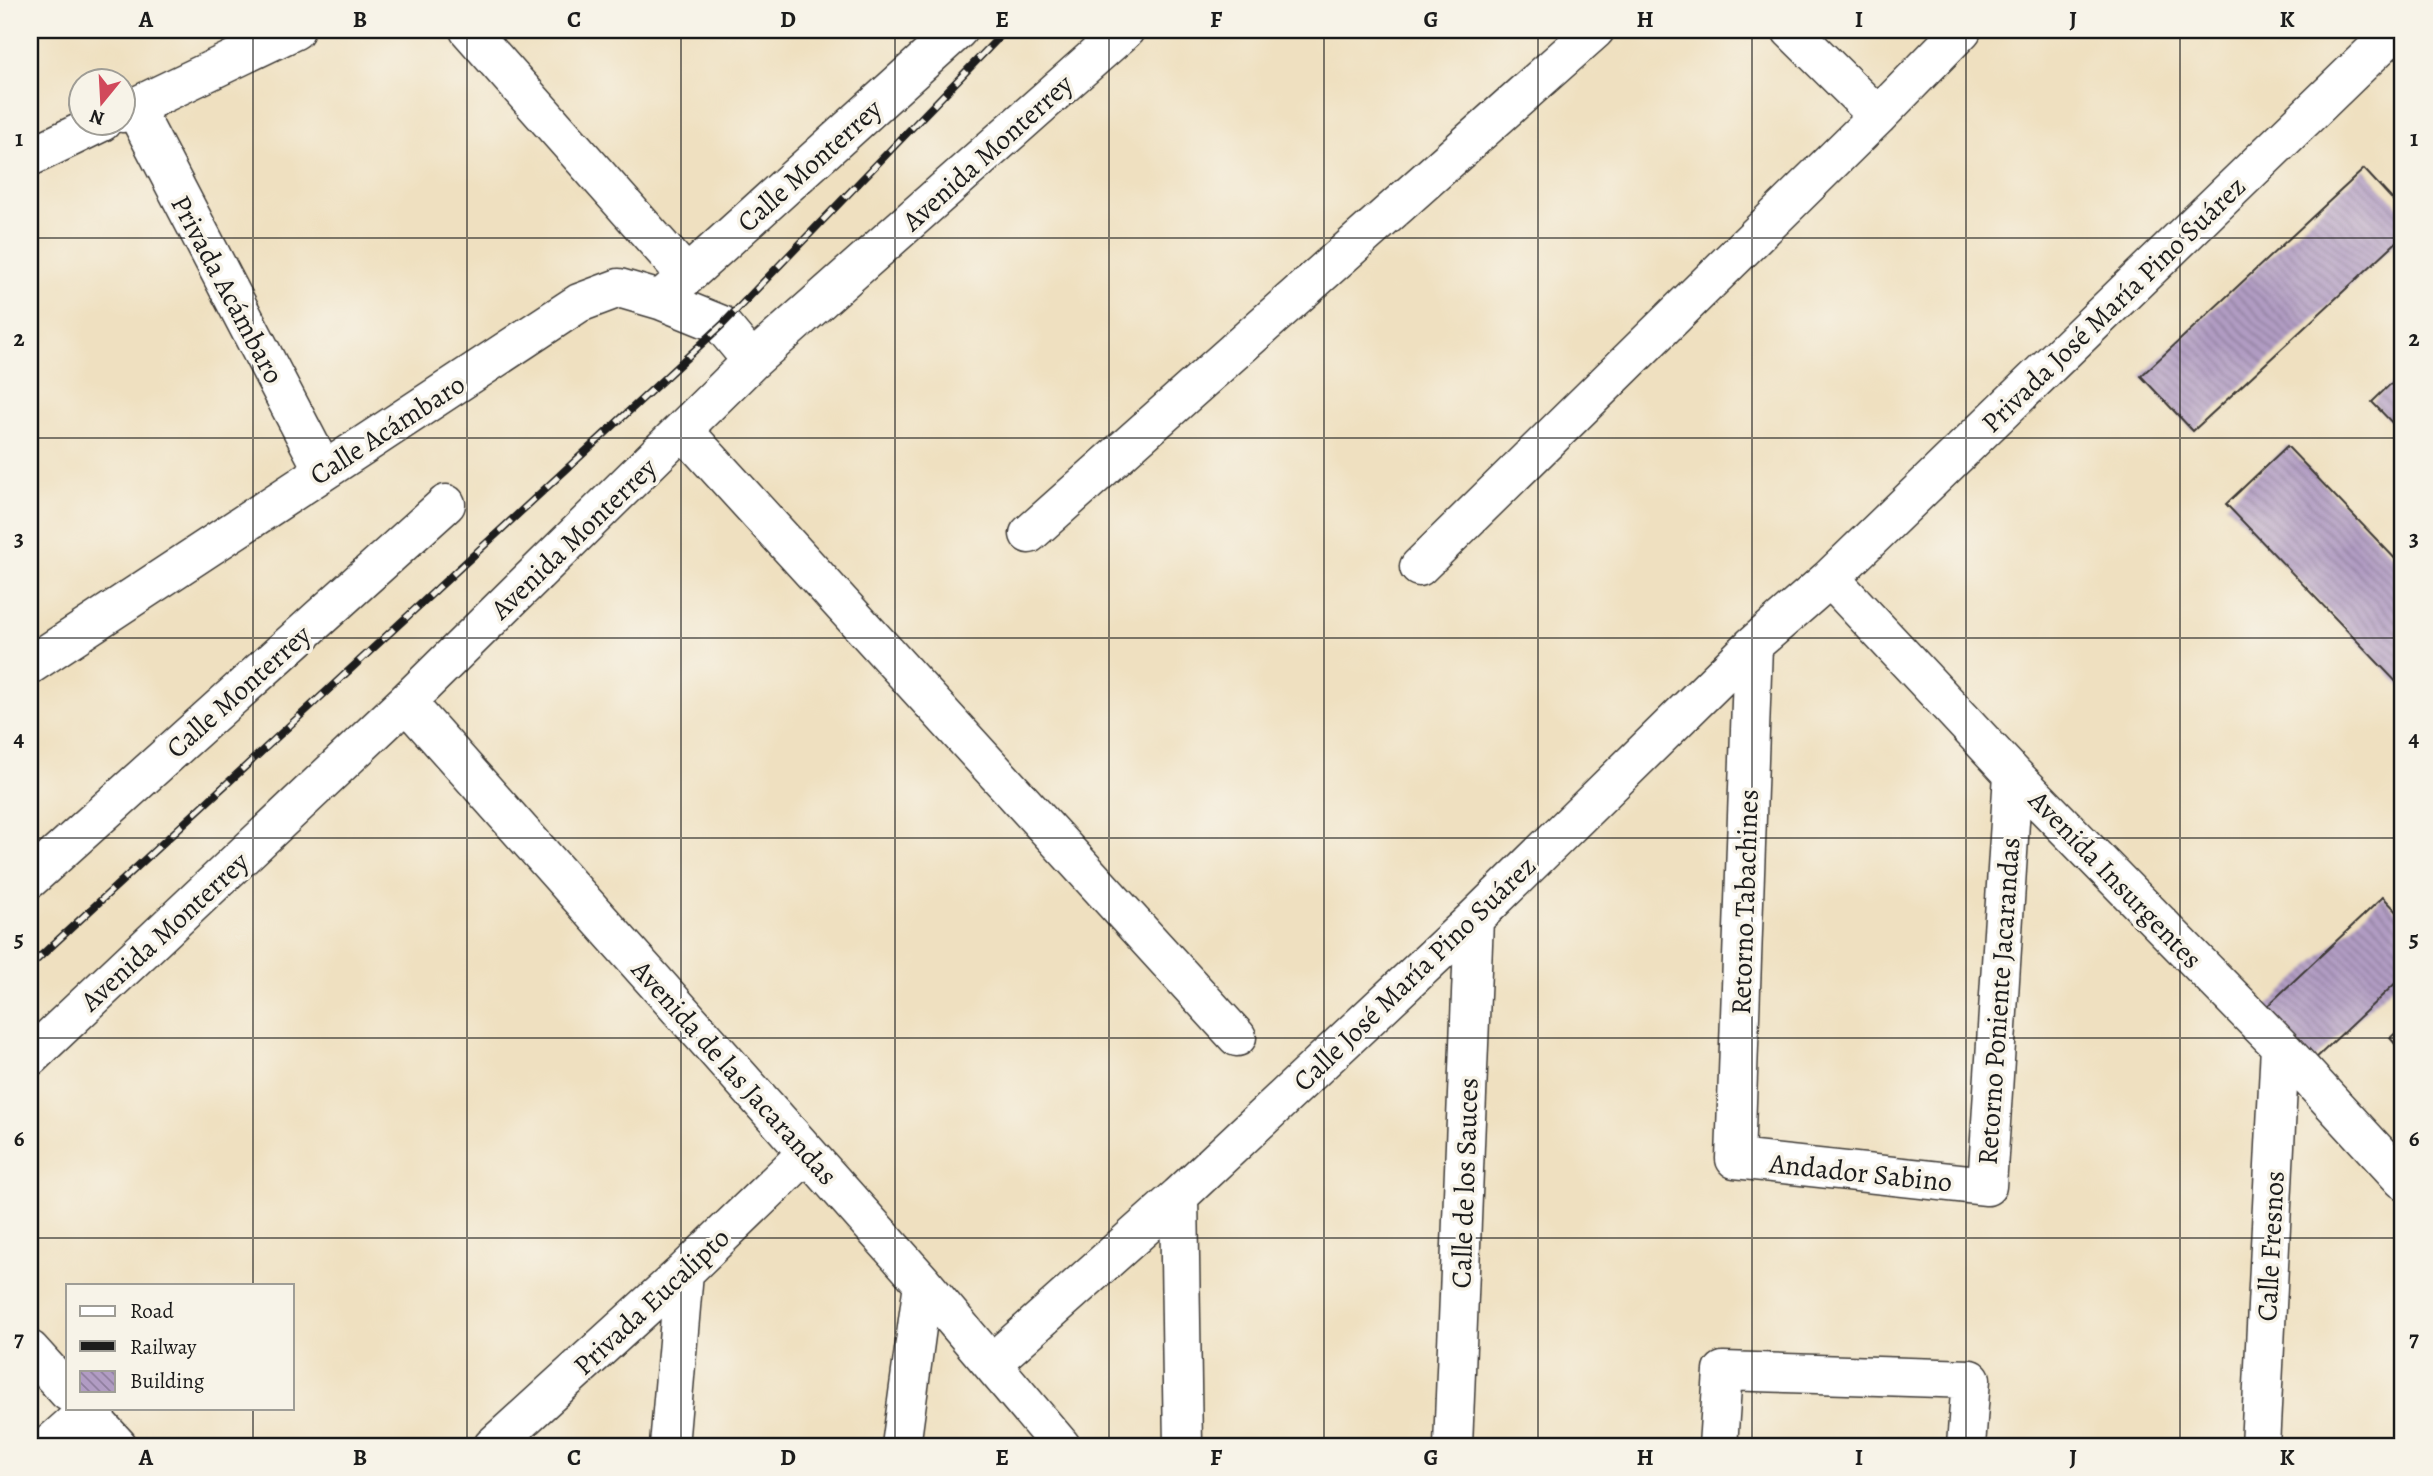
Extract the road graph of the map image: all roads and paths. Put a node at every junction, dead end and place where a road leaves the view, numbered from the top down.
1 (296, 30) edge
2 (468, 30) edge
3 (958, 30) edge
4 (1125, 30) edge
5 (1595, 30) edge
6 (1791, 30) edge
7 (1962, 30) edge
8 (2396, 30) edge
9 (136, 106) edge
10 (1878, 116) junction
11 (74, 136) edge
12 (133, 136) edge
13 (30, 157) edge
14 (674, 288) junction
15 (752, 361) junction
16 (683, 430) junction
17 (323, 470) junction
18 (446, 504) dead end
19 (1029, 534) dead end
20 (1419, 567) dead end
21 (1830, 578) junction
22 (1753, 645) junction
23 (30, 665) edge
24 (406, 702) junction
25 (2013, 774) junction
26 (30, 879) edge
27 (1474, 919) junction
28 (1237, 1037) dead end
29 (2280, 1046) junction
30 (30, 1057) edge
31 (807, 1153) junction
32 (1734, 1159) joint
33 (2403, 1180) edge
34 (1987, 1186) joint
35 (1179, 1196) junction
36 (684, 1272) junction
37 (923, 1283) junction
38 (30, 1350) edge
39 (992, 1363) junction
40 (66, 1390) edge
41 (75, 1410) edge
42 (85, 1410) edge
43 (48, 1446) edge
44 (118, 1446) edge
45 (493, 1446) edge
46 (669, 1446) edge
47 (901, 1446) edge
48 (1061, 1446) edge
49 (1183, 1446) edge
50 (1453, 1446) edge
51 (1718, 1446) edge
52 (1966, 1446) edge
53 (2260, 1446) edge

1 - 9 street
2 - 14 street
3 - 14 street, Calle Monterrey
4 - 15 street, Avenida Monterrey
5 - 19 street
6 - 10 street
7 - 10 street
8 - 21 street, Privada José María Pino Suárez
10 - 20 street
11 - 13 street
12 - 17 street, Privada Acámbaro
14 - 15 street, Calle Acámbaro
14 - 17 street, Calle Acámbaro
15 - 16 street, Avenida Monterrey
16 - 24 street, Avenida Monterrey
16 - 28 street
17 - 23 street, Calle Acámbaro
18 - 26 street, Calle Monterrey
21 - 22 street, Calle José María Pino Suárez
21 - 25 street, Avenida Insurgentes
22 - 27 street, Calle José María Pino Suárez
22 - 32 street, Retorno Tabachines
24 - 30 street, Avenida Monterrey
24 - 31 street, Avenida de las Jacarandas
25 - 29 street, Avenida Insurgentes
25 - 34 street, Retorno Poniente Jacarandas
27 - 35 street, Calle José María Pino Suárez
27 - 50 street, Calle de los Sauces
29 - 33 street, Avenida Insurgentes
29 - 53 street, Calle Fresnos
31 - 36 street, Privada Eucalipto
31 - 37 street, Avenida de las Jacarandas
32 - 34 street, Andador Sabino
35 - 39 street, Calle José María Pino Suárez
35 - 49 street
36 - 45 street, Privada Eucalipto
36 - 46 street
37 - 39 street, Avenida de las Jacarandas
37 - 47 street
38 - 40 street
39 - 48 street, Avenida de las Jacarandas
41 - 43 street
42 - 44 street
51 - 52 street

